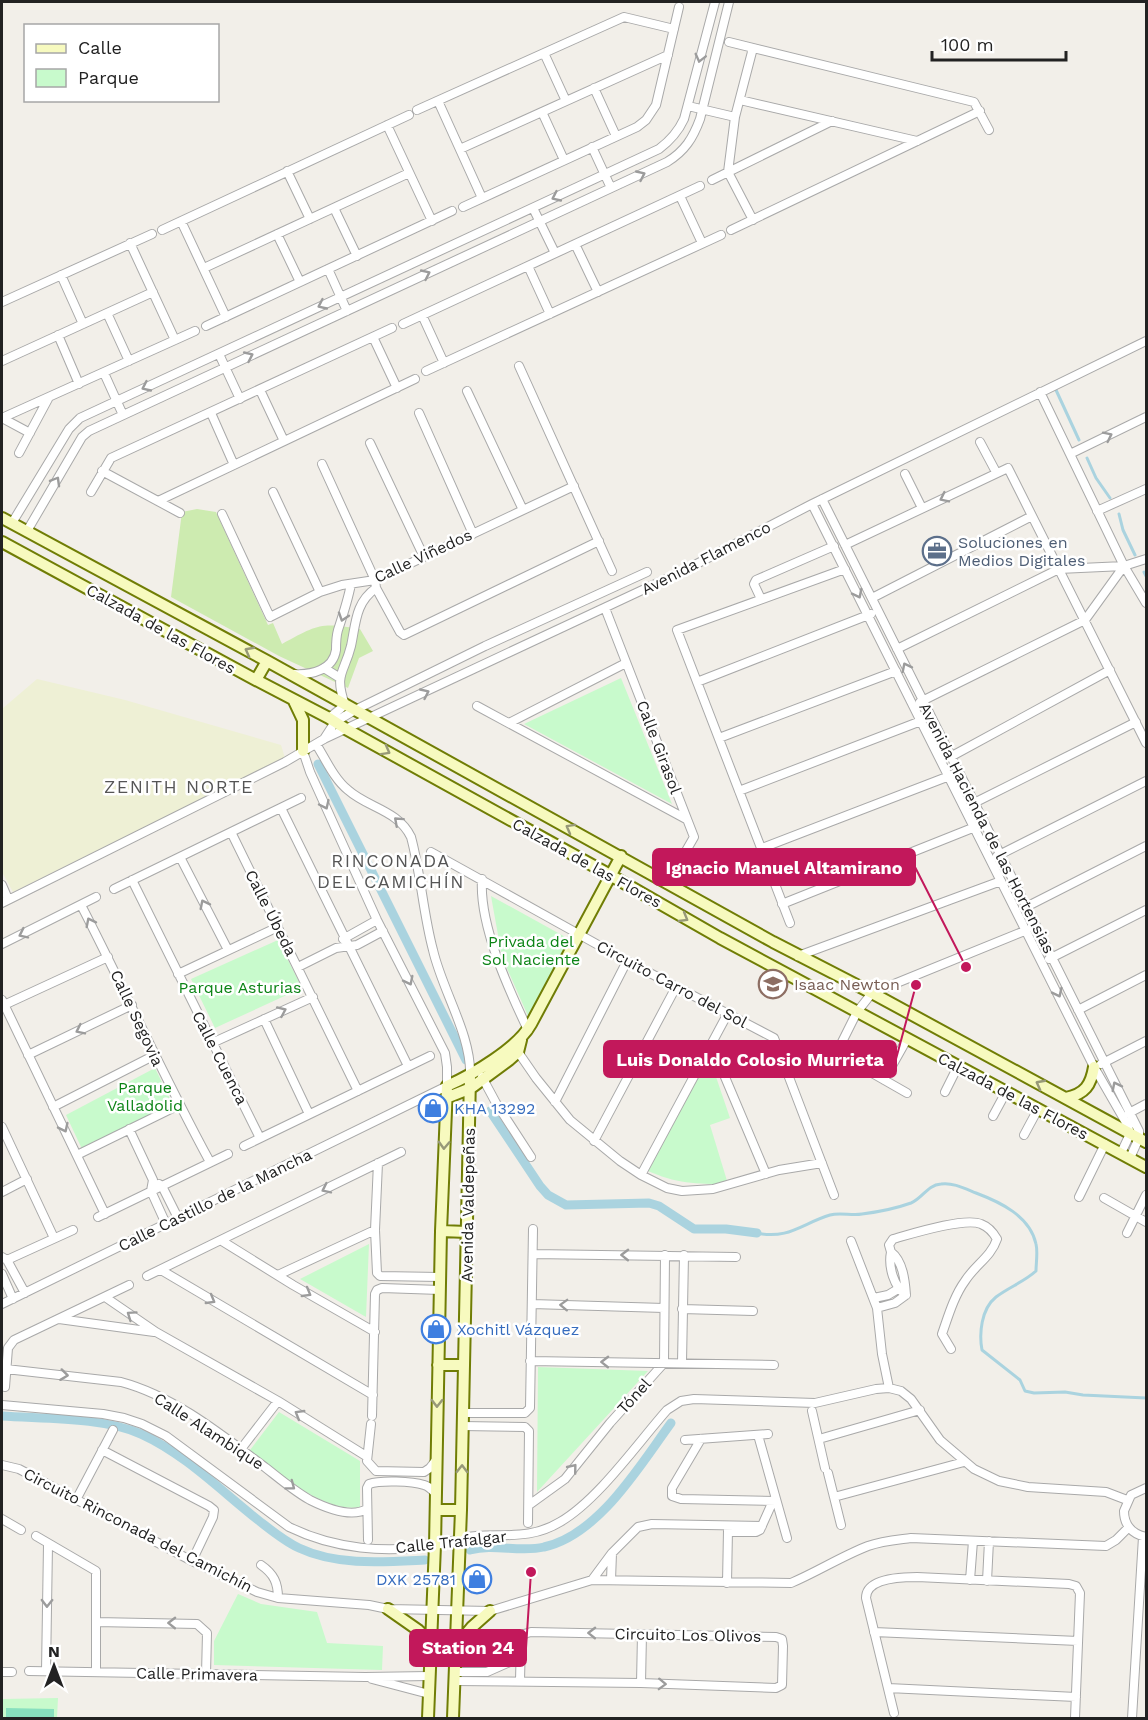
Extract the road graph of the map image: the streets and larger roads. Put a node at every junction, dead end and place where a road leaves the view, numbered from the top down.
1 (714, 3) edge
2 (728, 5) edge
3 (679, 7) dead end
4 (674, 29) junction
5 (729, 42) dead end
6 (753, 48) junction
7 (544, 53) junction
8 (668, 55) junction
9 (594, 88) junction
10 (740, 100) junction
11 (438, 101) junction
12 (566, 101) junction
13 (687, 106) junction
14 (417, 110) dead end
15 (702, 110) junction
16 (980, 111) junction
17 (542, 112) junction
18 (409, 115) dead end
19 (735, 117) junction
20 (832, 121) junction
21 (387, 125) junction
22 (989, 130) dead end
23 (616, 136) junction
24 (917, 141) junction
25 (592, 147) junction
26 (460, 149) junction
27 (564, 160) junction
28 (287, 171) junction
29 (728, 172) junction
30 (409, 173) junction
31 (605, 174) junction
32 (712, 180) dead end
33 (700, 186) dead end
34 (611, 188) junction
35 (680, 196) junction
36 (482, 198) junction
37 (463, 207) dead end
38 (334, 208) junction
39 (533, 208) junction
40 (452, 212) dead end
41 (310, 219) junction
42 (181, 220) junction
43 (753, 220) junction
44 (432, 221) junction
45 (540, 221) junction
46 (162, 230) dead end
47 (731, 230) dead end
48 (152, 234) dead end
49 (277, 234) junction
50 (721, 235) dead end
51 (130, 243) junction
52 (702, 243) junction
53 (575, 244) junction
54 (555, 254) junction
55 (357, 256) junction
56 (528, 266) junction
57 (204, 268) junction
58 (328, 269) junction
59 (61, 275) junction
60 (300, 282) junction
61 (153, 292) junction
62 (598, 292) junction
63 (341, 297) junction
64 (2, 302) edge
65 (347, 311) junction
66 (108, 313) junction
67 (550, 314) junction
68 (422, 315) junction
69 (226, 316) junction
70 (83, 324) junction
71 (403, 324) dead end
72 (206, 326) dead end
73 (392, 328) dead end
74 (195, 331) dead end
75 (58, 335) junction
76 (373, 337) junction
77 (175, 340) junction
78 (1146, 341) edge
79 (219, 354) junction
80 (2, 361) edge
81 (129, 361) junction
82 (444, 363) junction
83 (519, 366) dead end
84 (225, 367) junction
85 (426, 371) dead end
86 (104, 373) junction
87 (415, 379) dead end
88 (79, 384) junction
89 (397, 388) junction
90 (260, 390) junction
91 (467, 391) dead end
92 (1040, 392) junction
93 (49, 398) junction
94 (240, 399) junction
95 (117, 401) junction
96 (211, 413) junction
97 (419, 413) dead end
98 (123, 414) junction
99 (1146, 417) edge
100 (2, 418) edge
101 (30, 433) junction
102 (284, 441) junction
103 (980, 441) dead end
104 (370, 443) dead end
105 (19, 453) dead end
106 (1070, 454) junction
107 (322, 464) dead end
108 (234, 465) junction
109 (102, 471) junction
110 (996, 472) junction
111 (905, 474) dead end
112 (574, 486) junction
113 (1146, 489) edge
114 (91, 492) dead end
115 (273, 492) dead end
116 (822, 499) junction
117 (158, 501) junction
118 (812, 504) junction
119 (922, 508) junction
120 (524, 510) junction
121 (1097, 511) junction
122 (180, 513) dead end
123 (222, 514) dead end
124 (1032, 516) junction
125 (2, 518) edge
126 (12, 524) junction
127 (27, 531) junction
128 (473, 534) junction
129 (599, 541) junction
130 (2, 542) edge
131 (845, 545) junction
132 (834, 546) junction
133 (70, 555) junction
134 (424, 556) junction
135 (1146, 559) edge
136 (1124, 566) junction
137 (1059, 568) junction
138 (845, 569) junction
139 (612, 571) dead end
140 (647, 572) dead end
141 (59, 573) junction
142 (351, 584) junction
143 (376, 584) junction
144 (320, 592) junction
145 (348, 597) junction
146 (872, 598) junction
147 (761, 599) junction
148 (361, 603) junction
149 (1146, 603) edge
150 (605, 608) junction
151 (878, 610) junction
152 (868, 615) junction
153 (1085, 620) junction
154 (485, 646) junction
155 (897, 650) junction
156 (492, 659) junction
157 (267, 661) junction
158 (626, 663) junction
159 (324, 668) junction
160 (1110, 670) junction
161 (896, 671) junction
162 (290, 674) junction
163 (340, 678) junction
164 (256, 680) junction
165 (697, 682) junction
166 (294, 700) junction
167 (923, 700) junction
168 (913, 705) junction
169 (477, 706) dead end
170 (350, 708) junction
171 (369, 718) junction
172 (332, 720) junction
173 (921, 721) junction
174 (1136, 722) junction
175 (508, 723) junction
176 (346, 729) junction
177 (719, 738) junction
178 (324, 739) junction
179 (1146, 743) edge
180 (316, 744) junction
181 (303, 751) junction
182 (952, 756) junction
183 (959, 772) junction
184 (949, 776) junction
185 (1146, 781) edge
186 (739, 791) junction
187 (301, 798) dead end
188 (974, 803) junction
189 (281, 808) junction
190 (686, 819) junction
191 (975, 827) junction
192 (231, 832) junction
193 (1146, 846) edge
194 (762, 848) junction
195 (432, 852) dead end
196 (1000, 854) junction
197 (621, 856) junction
198 (180, 857) junction
199 (991, 859) junction
200 (610, 875) junction
201 (482, 879) junction
202 (132, 880) junction
203 (1001, 881) junction
204 (667, 884) junction
205 (2, 885) edge
206 (114, 889) dead end
207 (96, 897) dead end
208 (5, 901) edge
209 (782, 904) junction
210 (81, 905) junction
211 (1026, 907) junction
212 (1146, 910) edge
213 (377, 920) junction
214 (790, 923) dead end
215 (278, 927) junction
216 (1027, 930) junction
217 (383, 932) junction
218 (580, 934) junction
219 (344, 937) junction
220 (2, 944) edge
221 (780, 946) junction
222 (350, 947) junction
223 (336, 948) junction
224 (228, 950) junction
225 (798, 956) junction
226 (108, 957) junction
227 (1052, 957) junction
228 (627, 961) junction
229 (1042, 962) junction
230 (769, 965) junction
231 (298, 967) junction
232 (178, 974) junction
233 (1146, 975) edge
234 (676, 987) junction
235 (872, 993) junction
236 (313, 997) junction
237 (3, 1002) edge
238 (132, 1005) junction
239 (1078, 1010) junction
240 (857, 1012) junction
241 (728, 1013) junction
242 (264, 1019) junction
243 (528, 1030) junction
244 (907, 1039) junction
245 (1146, 1041) edge
246 (212, 1043) junction
247 (517, 1045) junction
248 (708, 1053) junction
249 (28, 1055) junction
250 (155, 1055) junction
251 (430, 1056) dead end
252 (831, 1064) dead end
253 (858, 1065) dead end
254 (1099, 1065) junction
255 (408, 1066) junction
256 (958, 1066) junction
257 (480, 1068) junction
258 (470, 1076) junction
259 (483, 1080) junction
260 (884, 1080) junction
261 (471, 1088) junction
262 (358, 1090) junction
263 (446, 1092) junction
264 (945, 1092) dead end
265 (1006, 1092) junction
266 (907, 1093) dead end
267 (1066, 1098) junction
268 (555, 1102) junction
269 (1146, 1104) edge
270 (179, 1105) junction
271 (53, 1107) junction
272 (1038, 1109) junction
273 (1130, 1113) junction
274 (309, 1114) junction
275 (993, 1116) dead end
276 (2, 1129) edge
277 (129, 1129) junction
278 (1024, 1135) dead end
279 (260, 1138) junction
280 (1138, 1138) edge
281 (594, 1141) junction
282 (1105, 1144) junction
283 (244, 1146) dead end
284 (401, 1152) dead end
285 (228, 1154) dead end
286 (77, 1155) junction
287 (1126, 1155) junction
288 (531, 1157) dead end
289 (210, 1162) junction
290 (378, 1163) junction
291 (822, 1163) junction
292 (1146, 1167) edge
293 (766, 1174) junction
294 (641, 1175) junction
295 (27, 1179) junction
296 (153, 1180) junction
297 (162, 1186) junction
298 (151, 1191) junction
299 (2, 1192) edge
300 (834, 1195) dead end
301 (1146, 1195) edge
302 (1079, 1197) dead end
303 (1104, 1198) dead end
304 (1136, 1216) junction
305 (178, 1218) junction
306 (1146, 1222) edge
307 (166, 1224) junction
308 (533, 1229) dead end
309 (73, 1230) dead end
310 (375, 1230) junction
311 (441, 1231) junction
312 (467, 1232) junction
313 (1126, 1233) dead end
314 (54, 1238) junction
315 (222, 1241) junction
316 (850, 1241) dead end
317 (891, 1252) junction
318 (533, 1254) junction
319 (665, 1255) junction
320 (684, 1256) junction
321 (736, 1257) dead end
322 (4, 1258) edge
323 (161, 1270) junction
324 (2, 1274) edge
325 (278, 1275) junction
326 (147, 1276) dead end
327 (418, 1276) junction
328 (440, 1277) junction
329 (129, 1285) dead end
330 (898, 1289) junction
331 (417, 1290) junction
332 (440, 1290) junction
333 (25, 1293) junction
334 (906, 1295) junction
335 (105, 1297) junction
336 (874, 1298) junction
337 (13, 1299) junction
338 (2, 1304) edge
339 (532, 1304) junction
340 (664, 1308) junction
341 (877, 1308) junction
342 (682, 1309) junction
343 (753, 1311) dead end
344 (58, 1319) junction
345 (156, 1332) junction
346 (375, 1332) junction
347 (951, 1349) dead end
348 (530, 1360) junction
349 (663, 1363) junction
350 (682, 1363) junction
351 (438, 1365) junction
352 (464, 1365) junction
353 (774, 1365) dead end
354 (6, 1369) junction
355 (5, 1387) dead end
356 (889, 1388) junction
357 (373, 1395) junction
358 (278, 1401) junction
359 (2, 1406) edge
360 (920, 1410) junction
361 (812, 1411) dead end
362 (463, 1413) junction
363 (488, 1413) junction
364 (462, 1426) junction
365 (487, 1427) junction
366 (113, 1430) dead end
367 (768, 1434) dead end
368 (758, 1435) junction
369 (701, 1439) junction
370 (685, 1440) dead end
371 (819, 1440) junction
372 (241, 1449) junction
373 (102, 1450) junction
374 (366, 1456) junction
375 (436, 1460) junction
376 (964, 1462) junction
377 (2, 1465) edge
378 (408, 1472) junction
379 (408, 1483) junction
380 (1146, 1488) edge
381 (436, 1494) junction
382 (834, 1497) junction
383 (76, 1500) junction
384 (1127, 1500) junction
385 (775, 1501) junction
386 (528, 1505) junction
387 (367, 1509) junction
388 (436, 1510) junction
389 (461, 1510) junction
390 (2, 1519) edge
391 (528, 1523) dead end
392 (841, 1525) dead end
393 (1129, 1527) junction
394 (728, 1529) junction
395 (21, 1530) dead end
396 (36, 1536) dead end
397 (1145, 1537) edge
398 (787, 1539) dead end
399 (368, 1540) dead end
400 (460, 1540) junction
401 (973, 1540) junction
402 (989, 1541) junction
403 (48, 1545) junction
404 (435, 1545) junction
405 (612, 1554) junction
406 (192, 1562) junction
407 (261, 1565) dead end
408 (592, 1580) junction
409 (970, 1580) junction
410 (611, 1581) junction
411 (987, 1581) junction
412 (727, 1583) junction
413 (278, 1598) junction
414 (388, 1609) junction
415 (433, 1610) junction
416 (458, 1611) junction
417 (490, 1611) junction
418 (96, 1622) junction
419 (874, 1632) junction
420 (642, 1634) junction
421 (1078, 1641) junction
422 (431, 1643) junction
423 (456, 1645) junction
424 (520, 1657) junction
425 (2, 1671) edge
426 (29, 1671) dead end
427 (46, 1671) junction
428 (96, 1671) junction
429 (12, 1672) dead end
430 (487, 1672) junction
431 (206, 1674) junction
432 (429, 1676) junction
433 (455, 1676) junction
434 (365, 1677) junction
435 (520, 1680) junction
436 (487, 1681) junction
437 (641, 1683) junction
438 (888, 1688) junction
439 (429, 1694) junction
440 (1076, 1697) junction
441 (894, 1713) dead end
442 (428, 1719) edge
443 (453, 1719) edge
444 (1075, 1719) edge
445 (1132, 1719) edge

1 - 2 street
1 -> 13 street
2 - 15 street
3 - 4 street
4 - 7 street
4 - 8 street
5 - 6 street
6 - 10 street
6 - 16 street
7 - 11 street
7 - 12 street
8 - 9 street
8 - 23 street
9 - 12 street
9 - 23 street
10 - 19 street
10 - 20 street
11 - 14 street
11 - 26 street
12 - 17 street
13 - 15 street
13 - 31 street
15 - 19 street
34 -> 15 street
16 - 22 street
16 - 24 street
17 - 26 street
17 - 27 street
18 - 21 street
19 - 29 street
20 - 24 street
20 - 29 street
21 - 28 street
21 - 30 street
23 - 25 street
24 - 43 street
25 - 27 street
25 - 31 street
26 - 36 street
27 - 36 street
28 - 41 street
28 - 42 street
29 - 32 street
29 - 43 street
30 - 38 street
30 - 44 street
31 - 34 street
31 -> 39 street
33 - 35 street
34 - 45 street
35 - 52 street
35 - 53 street
36 - 37 street
38 - 41 street
38 - 55 street
39 - 45 street
39 - 63 street
40 - 44 street
41 - 49 street
42 - 46 street
42 - 57 street
43 - 47 street
44 - 55 street
45 - 54 street
65 -> 45 street
48 - 51 street
49 - 57 street
49 - 60 street
50 - 52 street
51 - 59 street
51 - 61 street
52 - 62 street
53 - 54 street
53 - 62 street
54 - 56 street
55 - 58 street
56 - 67 street
56 - 68 street
57 - 69 street
58 - 60 street
58 - 63 street
59 - 64 street
59 - 70 street
60 - 69 street
61 - 66 street
61 - 77 street
62 - 67 street
63 - 65 street
63 -> 79 street
84 -> 65 street
66 - 70 street
66 - 81 street
67 - 82 street
68 - 71 street
68 - 82 street
69 - 72 street
70 - 75 street
73 - 76 street
74 - 77 street
75 - 80 street
75 - 88 street
76 - 89 street
76 - 90 street
77 - 81 street
78 - 92 street, Avenida Flamenco
79 - 84 street
79 -> 95 street
81 - 86 street
82 - 85 street
83 - 112 street
84 - 94 street
84 - 98 street
86 - 88 street
86 - 95 street
87 - 89 street
88 - 93 street
89 - 102 street
90 - 94 street
90 - 102 street
91 - 120 street
92 - 106 street
92 - 116 street, Avenida Flamenco
93 - 100 street
93 - 101 street
94 - 96 street
95 - 98 street
95 - 126 street
96 - 108 street
96 - 109 street
97 - 128 street
127 -> 98 street
106 -> 99 street
100 - 101 street
101 - 105 street
102 - 108 street
103 - 110 street
104 - 134 street
106 - 121 street
107 - 143 street
108 - 117 street
109 - 114 street
109 - 117 street
110 -> 119 street
110 - 124 street
111 - 119 street
112 - 120 street, Calle Viñedos
112 - 129 street
113 - 121 street
115 - 144 street
116 - 118 street, Avenida Flamenco
116 - 131 street, Avenida Hacienda de las Hortensias
117 - 122 street
118 - 132 street, Avenida Hacienda de las Hortensias
118 - 150 street, Avenida Flamenco
119 - 131 street
120 - 128 street, Calle Viñedos
121 - 136 street
123 - 144 street, Calle Viñedos
124 - 137 street
124 - 146 street
125 - 126 street, Calzada de las Flores
126 - 127 street, Calzada de las Flores
127 - 133 street, Calzada de las Flores
128 - 134 street, Calle Viñedos
129 - 139 street
129 - 143 street
130 - 141 street, Calzada de las Flores
131 - 146 street, Avenida Hacienda de las Hortensias
132 - 138 street, Avenida Hacienda de las Hortensias
132 - 147 street
133 - 141 street
157 -> 133 street, Calzada de las Flores
134 - 143 street, Calle Viñedos
135 - 136 street
136 - 137 street
136 - 149 street
136 - 153 street
137 - 153 street
137 - 155 street
138 - 147 street
138 -> 152 street, Avenida Hacienda de las Hortensias
140 - 154 street, Avenida Flamenco
141 - 164 street, Calzada de las Flores
142 - 143 street, Calle Viñedos
142 - 144 street, Calle Viñedos
142 - 145 street
143 - 148 street
145 - 148 street
145 -> 159 street
146 - 151 street, Avenida Hacienda de las Hortensias
147 - 165 street
148 - 163 street
150 - 156 street, Avenida Flamenco
150 - 158 street, Calle Girasol
151 - 152 street
151 - 155 street, Avenida Hacienda de las Hortensias
152 - 161 street, Avenida Hacienda de las Hortensias
152 - 165 street
153 - 160 street
153 - 167 street
154 - 156 street
154 - 170 street, Avenida Flamenco
167 -> 155 street, Avenida Hacienda de las Hortensias
171 -> 156 street, Avenida Flamenco
157 - 162 street, Calzada de las Flores
157 - 164 street
158 - 175 street
158 - 190 street, Calle Girasol
159 - 162 street
159 - 163 street
160 - 174 street
160 - 182 street
161 - 168 street, Avenida Hacienda de las Hortensias
161 - 177 street
162 - 170 street, Calzada de las Flores
163 - 170 street
164 - 166 street, Calzada de las Flores
165 - 177 street
166 - 172 street, Calzada de las Flores
166 - 181 street
167 - 168 street
167 - 182 street, Avenida Hacienda de las Hortensias
168 - 173 street, Avenida Hacienda de las Hortensias
169 - 175 street
170 - 171 street, Calzada de las Flores
170 - 172 street, Avenida Flamenco
171 - 176 street, Avenida Flamenco
197 -> 171 street, Calzada de las Flores
172 - 176 street, Calzada de las Flores
172 - 178 street
173 - 184 street, Avenida Hacienda de las Hortensias
173 - 186 street
174 - 179 street
174 - 188 street
175 - 190 street
176 - 178 street, Avenida Flamenco
176 -> 200 street, Calzada de las Flores
177 - 186 street
178 - 180 street, Avenida Flamenco
180 - 181 street, Avenida Flamenco
258 -> 180 street, Avenida Valdepeñas
181 - 208 street, Avenida Flamenco
181 -> 213 street, Avenida Valdepeñas
182 - 183 street, Avenida Hacienda de las Hortensias
183 - 184 street
183 - 188 street, Avenida Hacienda de las Hortensias
184 - 191 street, Avenida Hacienda de las Hortensias
184 - 194 street
185 - 196 street
186 - 194 street
187 - 189 street
188 - 196 street, Avenida Hacienda de las Hortensias
189 - 192 street
189 - 219 street
190 - 204 street, Calle Girasol
191 - 199 street, Avenida Hacienda de las Hortensias
191 - 209 street
192 - 198 street
192 - 215 street, Calle Úbeda
193 - 211 street
194 - 209 street
195 - 201 street, Circuito Carro del Sol
196 - 199 street
196 - 211 street, Avenida Hacienda de las Hortensias
197 - 200 street
197 - 204 street, Calzada de las Flores
198 - 202 street
224 -> 198 street
199 - 203 street, Avenida Hacienda de las Hortensias
200 - 218 street
200 -> 230 street, Calzada de las Flores
201 - 218 street, Circuito Carro del Sol
201 - 243 street
202 - 206 street
202 - 232 street, Calle Cuenca
203 - 216 street, Avenida Hacienda de las Hortensias
203 - 225 street
204 - 221 street, Calzada de las Flores
205 - 208 street
207 - 210 street
209 - 214 street
210 -> 220 street
226 -> 210 street, Calle Segovia
211 - 227 street, Avenida Hacienda de las Hortensias
212 - 227 street
213 - 217 street, Avenida Valdepeñas
213 - 219 street
215 - 224 street
215 - 231 street, Calle Úbeda
216 - 229 street, Avenida Hacienda de las Hortensias
216 - 235 street
217 - 222 street
217 -> 263 street, Avenida Valdepeñas
218 - 228 street, Circuito Carro del Sol
218 - 243 street
219 - 222 street
219 - 223 street
221 - 225 street, Calzada de las Flores
221 - 230 street
222 - 223 street
222 - 255 street
223 - 231 street
224 - 232 street
225 - 235 street, Calzada de las Flores
226 - 237 street
226 - 238 street, Calle Segovia
227 - 229 street
227 - 239 street, Avenida Hacienda de las Hortensias
228 - 234 street, Circuito Carro del Sol
228 - 268 street
229 -> 254 street, Avenida Hacienda de las Hortensias
230 - 240 street, Calzada de las Flores
231 - 236 street, Calle Úbeda
232 - 246 street, Calle Cuenca
233 - 239 street
234 - 241 street, Circuito Carro del Sol
234 - 281 street
235 - 240 street
267 -> 235 street, Calzada de las Flores
242 -> 236 street
236 - 262 street, Calle Úbeda
237 - 249 street
238 -> 249 street
238 - 250 street, Calle Segovia
239 - 254 street, Avenida Hacienda de las Hortensias
240 - 244 street, Calzada de las Flores
240 - 252 street
241 - 248 street
241 - 291 street, Circuito Carro del Sol
242 - 246 street
242 - 274 street
243 - 247 street
244 - 256 street, Calzada de las Flores
244 - 260 street
245 - 254 street
246 - 279 street, Calle Cuenca
247 - 257 street
247 - 259 street
247 - 268 street
248 - 293 street
248 - 294 street
249 - 271 street
250 - 270 street, Calle Segovia
250 - 271 street
251 - 255 street
253 - 260 street
254 - 267 street
273 -> 254 street, Avenida Hacienda de las Hortensias
254 - 280 street, Avenida Hacienda de las Hortensias
255 - 262 street
256 - 264 street
256 - 265 street, Calzada de las Flores
257 - 258 street
257 - 259 street
258 - 261 street, Avenida Valdepeñas
258 - 263 street
259 - 261 street
259 - 288 street
260 - 266 street
261 - 263 street
261 - 312 street, Avenida Valdepeñas
262 - 274 street
263 - 305 street, Calle Castillo de la Mancha
263 -> 311 street, Avenida Valdepeñas
265 - 272 street, Calzada de las Flores
265 - 275 street
267 - 280 street, Calzada de las Flores
268 - 281 street
269 - 273 street
270 - 277 street
270 - 289 street, Calle Segovia
271 -> 286 street
272 - 278 street
272 - 282 street, Calzada de las Flores
273 - 280 street, Avenida Hacienda de las Hortensias
274 - 279 street
276 - 295 street
277 - 286 street
277 - 296 street
279 - 283 street
280 - 287 street
281 - 294 street
282 - 287 street, Calzada de las Flores
282 - 302 street
284 - 290 street
285 - 289 street
286 - 298 street
287 - 292 street, Calzada de las Flores
289 - 297 street
290 - 310 street
290 -> 315 street
291 - 293 street
291 - 300 street, Circuito Carro del Sol
293 - 294 street
295 - 299 street
295 - 314 street
296 - 297 street
296 - 298 street
297 - 298 street
297 - 305 street
298 - 307 street
301 - 304 street
303 - 304 street
304 - 306 street
304 - 313 street
305 - 307 street, Calle Castillo de la Mancha
307 - 333 street, Calle Castillo de la Mancha
308 - 318 street
309 - 314 street
310 - 325 street
310 - 327 street
311 - 312 street
311 - 328 street, Avenida Valdepeñas
312 - 352 street, Avenida Valdepeñas
314 - 322 street
315 - 323 street
315 - 325 street
316 - 336 street
317 - 330 street
317 - 334 street
317 - 347 street
319 -> 318 street
318 - 339 street
319 - 320 street
319 - 340 street, Tónel
320 - 321 street
320 - 342 street
322 - 333 street
323 - 326 street
323 -> 357 street
324 - 337 street
325 -> 346 street
327 - 328 street
327 - 331 street
328 - 332 street, Avenida Valdepeñas
329 - 335 street
330 - 334 street
330 - 336 street
331 - 332 street
331 - 346 street
332 - 351 street, Avenida Valdepeñas
333 - 337 street, Calle Castillo de la Mancha
334 - 341 street
335 - 344 street
345 -> 335 street
336 - 341 street
337 - 338 street, Calle Castillo de la Mancha
340 -> 339 street
339 - 348 street
340 - 349 street, Tónel
341 - 356 street
342 - 343 street
342 - 350 street
344 - 345 street
344 - 354 street
345 - 358 street
346 - 357 street
349 -> 348 street
348 - 363 street
349 - 350 street
386 -> 349 street, Tónel
350 - 353 street
351 - 352 street
351 -> 375 street, Avenida Valdepeñas
352 - 362 street, Avenida Valdepeñas
354 - 355 street
354 -> 372 street, Calle Alambique
356 - 360 street
356 - 400 street, Calle Trafalgar
357 - 374 street
358 - 372 street
374 -> 358 street
359 - 404 street, Calle Trafalgar
360 - 371 street
360 - 376 street
361 - 371 street
362 - 363 street
362 - 364 street, Avenida Valdepeñas
363 - 365 street
364 - 365 street
389 -> 364 street, Avenida Valdepeñas
365 - 386 street
366 - 373 street
367 - 368 street
368 - 369 street
368 - 385 street
369 - 370 street
369 - 385 street
371 - 382 street
372 -> 387 street, Calle Alambique
373 - 383 street
373 - 406 street
374 - 378 street
375 - 378 street
375 - 381 street, Avenida Valdepeñas
376 - 382 street
376 - 384 street
377 - 383 street, Circuito Rinconada del Camichín
378 - 379 street
379 - 381 street
379 - 387 street
380 - 384 street
381 - 388 street, Avenida Valdepeñas
382 - 392 street
383 - 406 street, Circuito Rinconada del Camichín
384 - 393 street
385 - 394 street
385 - 398 street
386 - 391 street
387 - 399 street
388 - 389 street
388 - 404 street, Avenida Valdepeñas
389 - 400 street, Avenida Valdepeñas
390 - 395 street
393 - 397 street
393 - 402 street
394 - 405 street
394 - 412 street
396 - 403 street
397 - 445 street
400 - 404 street, Calle Trafalgar
400 - 416 street, Avenida Valdepeñas
401 - 402 street
401 - 409 street
401 - 412 street
402 - 411 street
403 - 418 street
403 -> 427 street
404 - 415 street, Avenida Valdepeñas
405 - 408 street
405 - 410 street
406 - 413 street, Circuito Rinconada del Camichín
407 - 413 street
408 - 410 street
408 - 417 street, Circuito Rinconada del Camichín
409 - 411 street
409 - 419 street
410 - 412 street
411 - 421 street
413 - 414 street, Circuito Rinconada del Camichín
414 - 415 street, Circuito Rinconada del Camichín
414 - 422 street
415 - 416 street, Circuito Rinconada del Camichín
415 - 422 street, Avenida Valdepeñas
416 - 417 street, Circuito Rinconada del Camichín
416 - 423 street, Avenida Valdepeñas
417 - 423 street
418 - 428 street
431 -> 418 street
419 - 421 street
419 - 438 street
420 -> 424 street, Circuito Los Olivos
420 - 437 street
437 -> 420 street, Circuito Los Olivos
421 - 440 street
422 - 432 street, Avenida Valdepeñas
423 - 433 street, Avenida Valdepeñas
424 - 430 street
424 - 435 street, Circuito Los Olivos
425 - 429 street
426 - 427 street, Calle Primavera
427 - 428 street, Calle Primavera
428 - 431 street, Calle Primavera
430 - 433 street
430 - 436 street
431 - 434 street, Calle Primavera
432 - 434 street
432 - 439 street, Avenida Valdepeñas
433 - 436 street, Circuito Los Olivos
433 - 443 street, Avenida Valdepeñas
434 - 439 street
435 - 436 street, Circuito Los Olivos
435 - 437 street, Circuito Los Olivos
438 - 440 street
438 - 441 street
439 - 442 street, Avenida Valdepeñas
440 - 444 street

